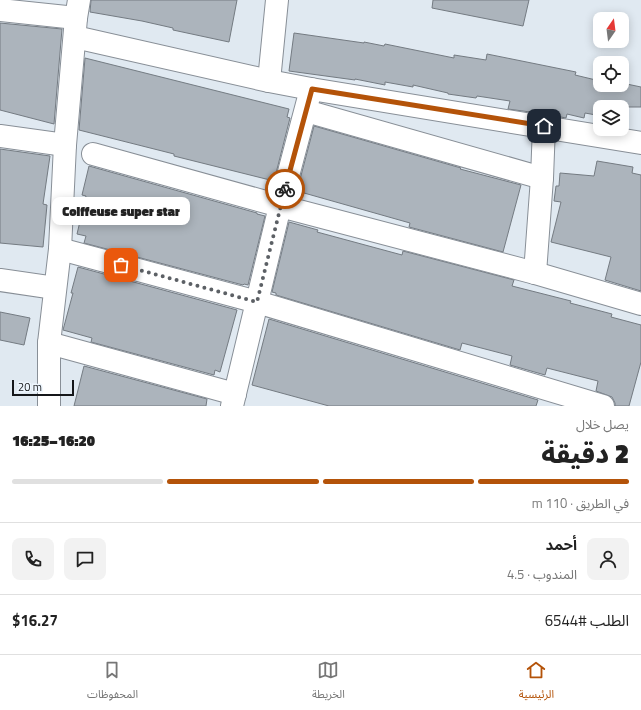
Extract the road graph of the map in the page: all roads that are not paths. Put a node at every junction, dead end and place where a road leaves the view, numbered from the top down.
1 (277, 0) edge
2 (0, 10) edge
3 (77, 18) edge
4 (269, 81) junction
5 (312, 89) junction
6 (306, 111) junction
7 (544, 126) junction
8 (0, 136) edge
9 (641, 142) edge
10 (65, 145) junction
11 (93, 154) dead end
12 (542, 178) junction
13 (280, 206) junction
14 (60, 249) junction
15 (535, 273) junction
16 (0, 280) edge
17 (56, 288) junction
18 (257, 302) junction
19 (641, 304) edge
20 (50, 343) junction
21 (233, 400) edge
22 (49, 406) edge
23 (603, 406) edge

1 - 4 street
2 - 3 street
3 - 4 street
3 - 10 street
4 - 5 street
5 - 6 street
5 - 7 street
6 - 12 street
6 - 13 street
7 - 9 street
7 - 12 street
8 - 10 street
10 - 14 street
11 - 13 street
12 - 15 street
13 - 15 street
13 - 18 street
14 - 17 street
14 - 18 street
15 - 19 street
16 - 17 street
17 - 20 street
18 - 21 street
18 - 23 street
20 - 21 street
20 - 22 street

